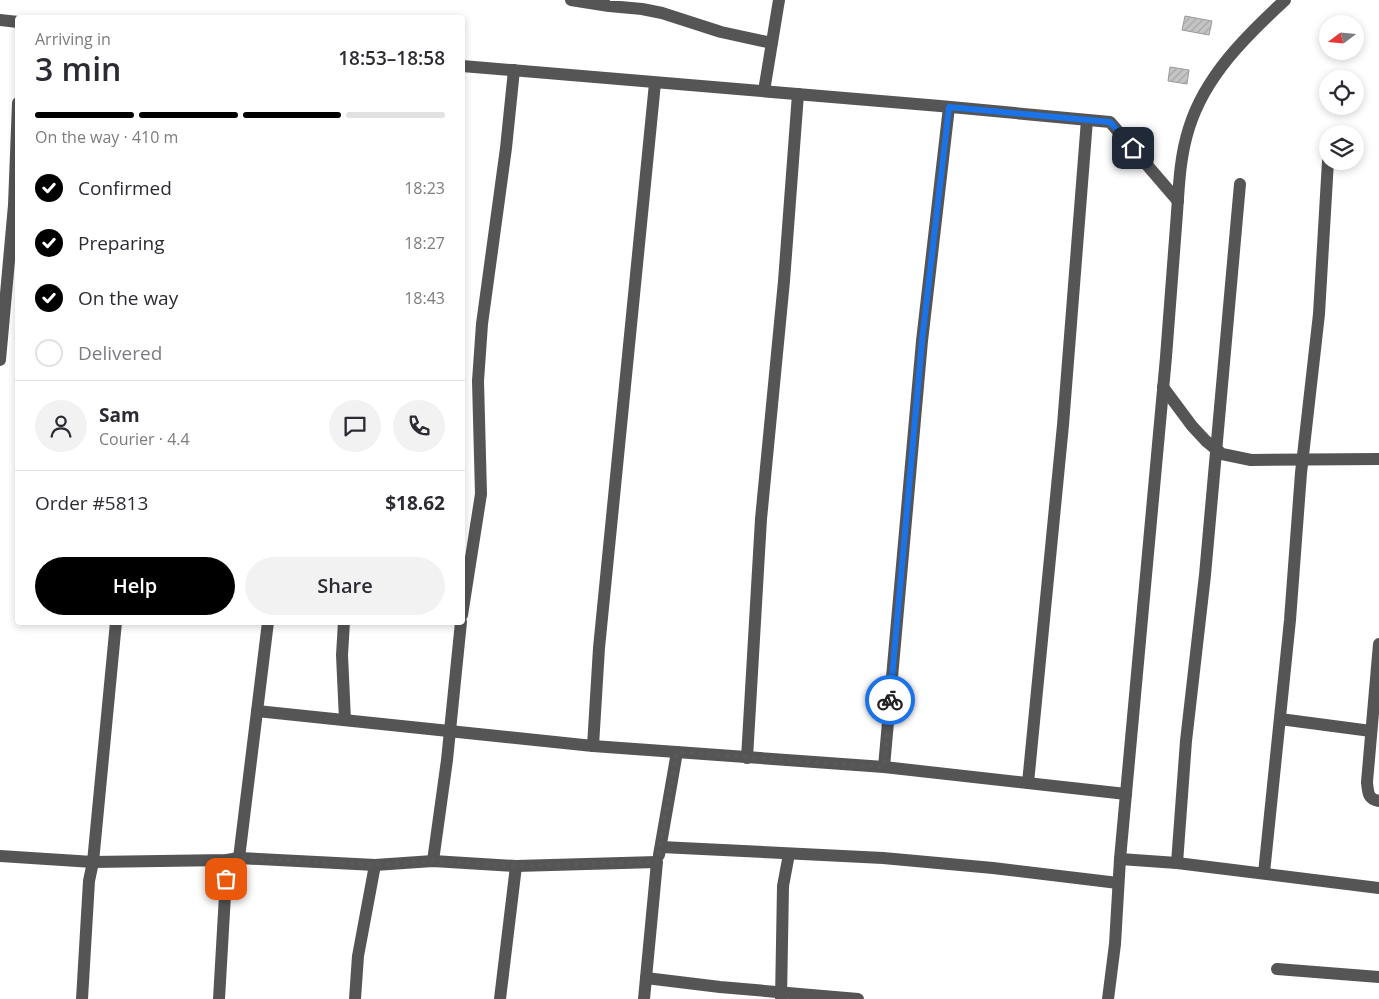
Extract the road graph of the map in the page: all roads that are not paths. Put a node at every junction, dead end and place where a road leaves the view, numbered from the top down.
1 (571, 0) edge
2 (779, 0) edge
3 (1285, 0) edge
4 (0, 20) edge
5 (15, 22) edge
6 (772, 43) junction
7 (465, 66) edge
8 (514, 70) junction
9 (655, 82) junction
10 (764, 91) junction
11 (798, 94) junction
12 (949, 107) junction
13 (1086, 120) junction
14 (1327, 170) edge
15 (15, 180) edge
16 (1240, 184) dead end
17 (1178, 201) junction
18 (0, 360) edge
19 (1163, 387) junction
20 (1215, 448) junction
21 (1302, 459) junction
22 (1379, 459) edge
23 (465, 596) edge
24 (116, 625) edge
25 (268, 625) edge
26 (344, 625) edge
27 (461, 625) edge
28 (1379, 644) edge
29 (257, 711) junction
30 (1376, 713) edge
31 (1280, 719) junction
32 (345, 720) junction
33 (450, 731) junction
34 (1371, 731) junction
35 (593, 746) junction
36 (677, 752) junction
37 (747, 758) junction
38 (884, 767) junction
39 (1028, 783) junction
40 (1126, 794) junction
41 (1379, 802) edge
42 (661, 848) junction
43 (788, 854) junction
44 (0, 856) edge
45 (233, 859) junction
46 (1120, 859) junction
47 (433, 861) junction
48 (93, 862) junction
49 (657, 862) junction
50 (1177, 863) junction
51 (375, 865) junction
52 (516, 866) junction
53 (1264, 873) junction
54 (1118, 884) junction
55 (1379, 888) edge
56 (1277, 969) dead end
57 (1379, 977) edge
58 (646, 978) junction
59 (781, 996) edge
60 (82, 999) edge
61 (219, 999) edge
62 (355, 999) edge
63 (500, 999) edge
64 (644, 999) edge
65 (858, 999) edge
66 (1108, 999) edge

1 - 6 street
2 - 6 street
3 - 17 street
4 - 5 street
6 - 10 street
7 - 8 street
8 - 9 street
8 - 23 street
9 - 10 street
9 - 35 street
10 - 11 street
11 - 12 street
11 - 37 street
12 - 13 street
12 - 38 street
13 - 17 street
13 - 39 street
14 - 21 street
15 - 18 street
16 - 20 street
17 - 19 street
19 - 20 street
19 - 40 street
20 - 21 street
20 - 50 street
21 - 22 street
21 - 31 street
24 - 48 street
25 - 29 street
26 - 32 street
27 - 33 street
28 - 30 street
29 - 32 street
29 - 45 street
30 - 34 street
31 - 34 street
31 - 53 street
32 - 33 street
33 - 35 street
33 - 47 street
34 - 41 street
35 - 36 street
36 - 37 street
36 - 42 street
37 - 38 street
38 - 39 street
39 - 40 street
40 - 46 street
42 - 43 street
42 - 49 street
43 - 54 street
43 - 59 street
44 - 48 street
45 - 48 street
45 - 51 street
45 - 61 street
46 - 50 street
46 - 54 street
47 - 51 street
47 - 52 street
48 - 60 street
49 - 52 street
49 - 58 street
50 - 53 street
51 - 62 street
52 - 63 street
53 - 55 street
54 - 66 street
56 - 57 street
58 - 59 street
58 - 64 street
59 - 65 street

